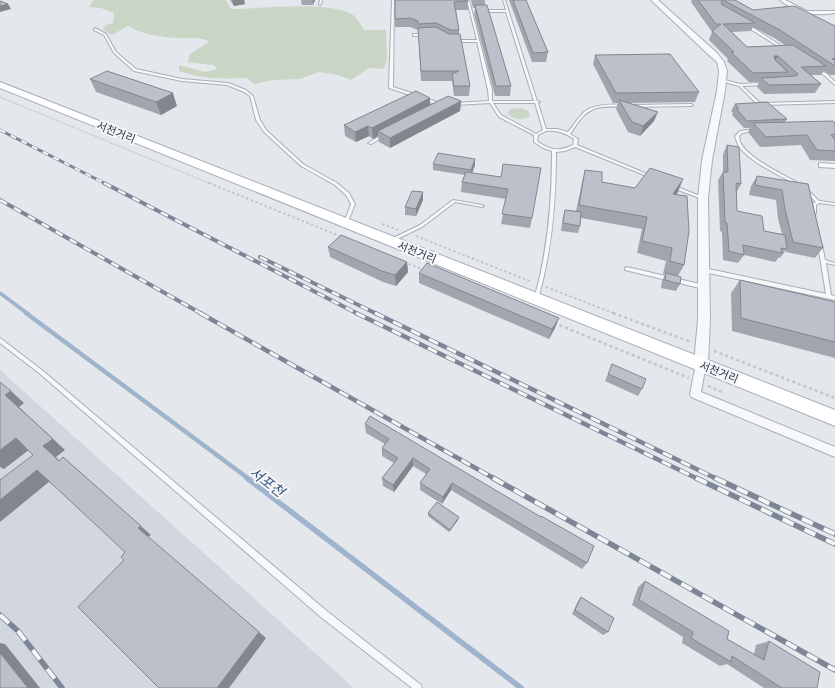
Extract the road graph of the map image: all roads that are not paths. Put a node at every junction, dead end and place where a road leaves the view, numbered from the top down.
1 (322, 0) edge
2 (393, 0) edge
3 (468, 0) edge
4 (504, 0) edge
5 (654, 0) edge
6 (782, 0) edge
7 (320, 4) dead end
8 (471, 11) junction
9 (508, 11) junction
10 (835, 12) edge
11 (741, 22) edge
12 (95, 28) dead end
13 (429, 34) edge
14 (414, 35) dead end
15 (449, 41) edge
16 (478, 41) junction
17 (787, 50) edge
18 (813, 66) edge
19 (722, 80) junction
20 (769, 84) edge
21 (835, 84) edge
22 (740, 85) junction
23 (0, 86) edge
24 (491, 102) junction
25 (538, 102) junction
26 (835, 102) edge
27 (450, 104) edge
28 (691, 105) dead end
29 (436, 108) edge
30 (546, 130) junction
31 (759, 130) edge
32 (390, 132) edge
33 (569, 133) junction
34 (536, 135) junction
35 (370, 143) dead end
36 (575, 146) junction
37 (554, 151) junction
38 (822, 165) dead end
39 (835, 166) edge
40 (653, 178) edge
41 (672, 186) edge
42 (704, 198) junction
43 (818, 202) junction
44 (835, 204) edge
45 (482, 206) dead end
46 (815, 216) edge
47 (346, 223) junction
48 (819, 239) edge
49 (389, 241) junction
50 (824, 261) junction
51 (835, 264) edge
52 (627, 269) dead end
53 (704, 270) junction
54 (704, 287) junction
55 (829, 297) junction
56 (835, 298) edge
57 (536, 300) junction
58 (0, 340) edge
59 (700, 364) junction
60 (835, 418) edge
61 (835, 452) edge
62 (418, 688) edge

1 - 7 lane
2 - 29 lane
3 - 8 lane
4 - 9 lane
5 - 19 street
6 - 10 street
8 - 9 lane
8 - 16 lane
9 - 25 lane
11 - 17 lane
12 - 47 lane
13 - 14 lane
15 - 16 lane
16 - 24 lane
18 - 21 lane
19 - 22 lane
19 - 42 street
20 - 22 lane
22 - 26 lane
23 - 47 main road, 서천거리
24 - 25 lane
24 - 27 lane
24 - 34 lane
25 - 30 lane
28 - 33 lane
30 - 33 lane
30 - 34 lane
31 - 43 lane
32 - 35 lane
33 - 36 lane
34 - 37 lane
36 - 37 lane
36 - 40 lane
37 - 57 lane
38 - 39 street
41 - 42 lane
42 - 53 street
43 - 44 lane
43 - 46 lane
45 - 49 lane
47 - 49 main road, 서천거리
48 - 50 lane
49 - 57 main road, 서천거리
50 - 51 lane
50 - 55 lane
52 - 54 lane
53 - 54 street
53 - 55 lane
54 - 59 street
55 - 56 lane
57 - 59 main road, 서천거리
58 - 62 lane
59 - 60 main road, 서천거리
59 - 61 street

